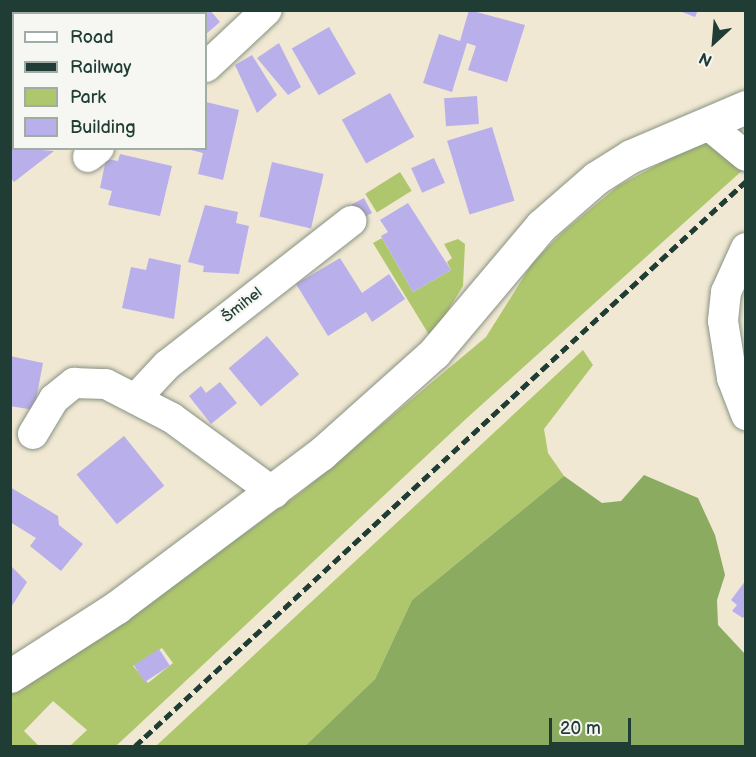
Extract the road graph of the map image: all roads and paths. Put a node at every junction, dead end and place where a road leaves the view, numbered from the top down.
1 (267, 10) edge
2 (207, 67) edge
3 (746, 106) edge
4 (707, 123) junction
5 (746, 156) edge
6 (351, 221) dead end
7 (746, 249) edge
8 (138, 396) junction
9 (746, 415) edge
10 (33, 434) dead end
11 (274, 493) junction
12 (10, 676) edge

1 - 2 street
3 - 4 street
4 - 5 street
4 - 11 street
6 - 8 street, Šmihel
7 - 9 street
8 - 10 street
8 - 11 street
11 - 12 street

